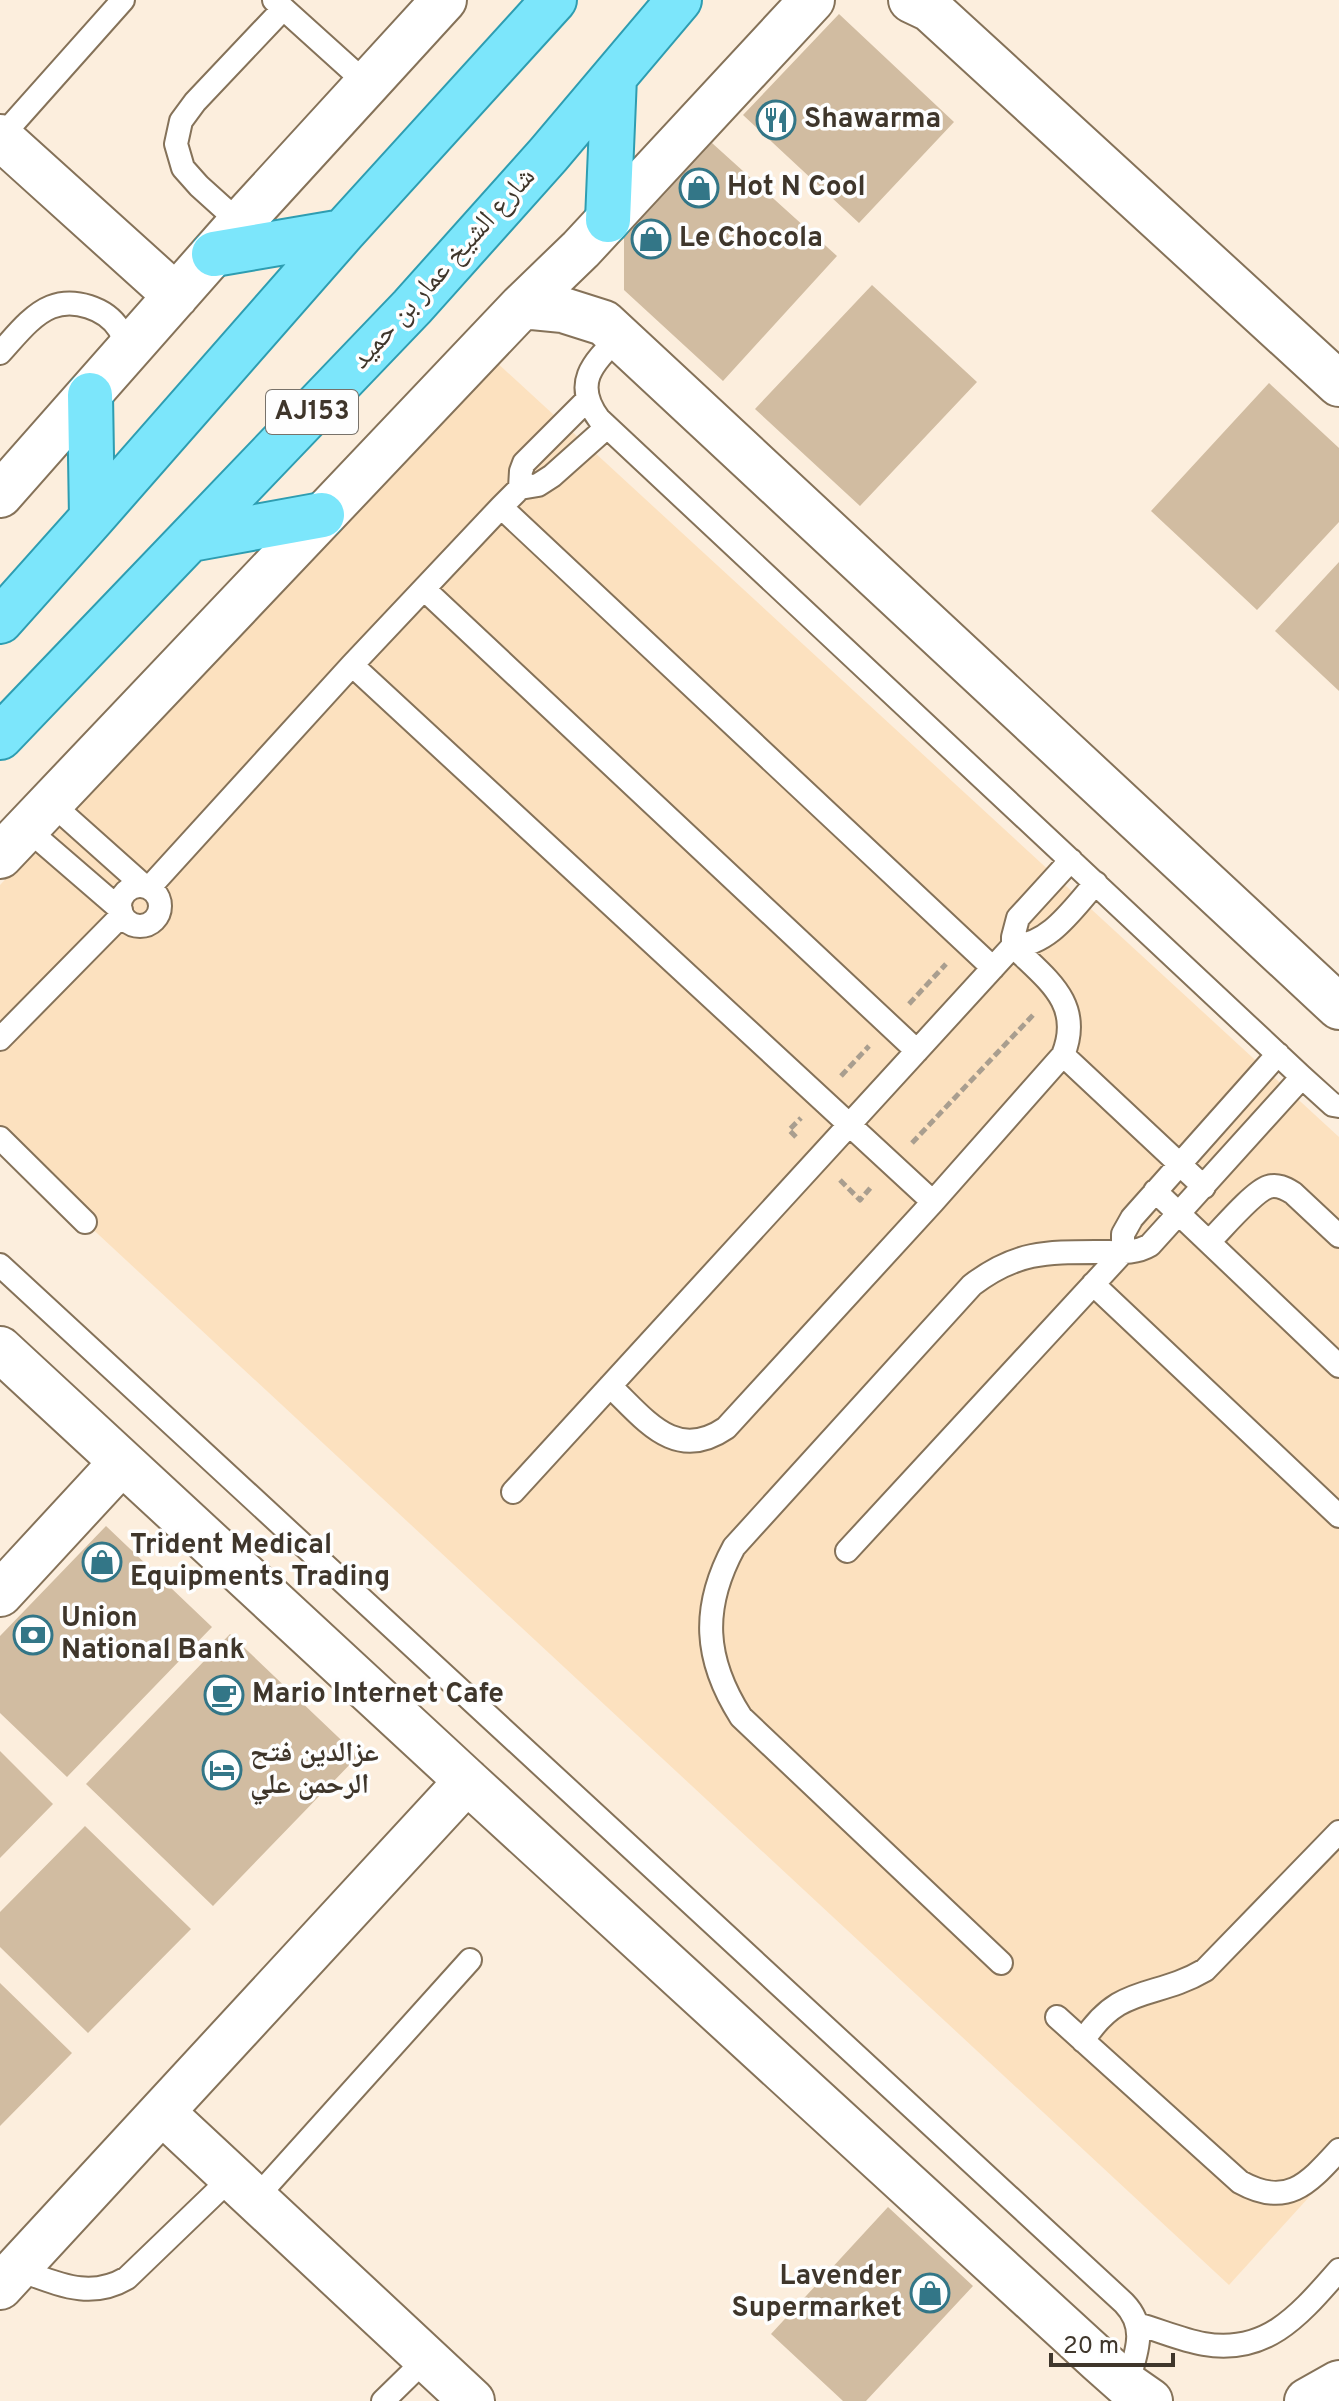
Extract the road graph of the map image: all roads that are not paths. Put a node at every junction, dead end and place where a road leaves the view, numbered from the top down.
1 (123, 0) edge
2 (444, 0) edge
3 (554, 0) edge
4 (679, 0) edge
5 (812, 0) edge
6 (922, 3) edge
7 (279, 4) edge
8 (614, 77) junction
9 (367, 84) junction
10 (0, 137) edge
11 (343, 232) junction
12 (595, 234) junction
13 (227, 238) junction
14 (176, 296) junction
15 (522, 306) junction
16 (612, 330) junction
17 (0, 353) edge
18 (126, 353) junction
19 (1339, 384) edge
20 (90, 395) junction
21 (588, 399) junction
22 (607, 427) junction
23 (520, 488) junction
24 (0, 495) edge
25 (501, 507) junction
26 (322, 515) junction
27 (92, 518) junction
28 (191, 539) junction
29 (424, 589) junction
30 (0, 621) edge
31 (352, 665) junction
32 (0, 737) edge
33 (26, 829) edge
34 (1071, 860) junction
35 (1096, 883) junction
36 (146, 887) junction
37 (121, 912) junction
38 (1013, 946) junction
39 (993, 968) junction
40 (1336, 1000) edge
41 (0, 1039) edge
42 (917, 1051) junction
43 (1278, 1054) junction
44 (1063, 1055) junction
45 (1302, 1077) junction
46 (1339, 1106) edge
47 (848, 1125) junction
48 (0, 1138) edge
49 (1179, 1164) junction
50 (1204, 1187) junction
51 (1155, 1191) junction
52 (933, 1202) junction
53 (1180, 1214) junction
54 (85, 1222) dead end
55 (1339, 1236) edge
56 (1209, 1242) junction
57 (1123, 1252) junction
58 (0, 1265) edge
59 (1093, 1284) junction
60 (0, 1349) edge
61 (1339, 1366) edge
62 (610, 1386) junction
63 (122, 1462) junction
64 (513, 1492) dead end
65 (1339, 1516) edge
66 (847, 1551) dead end
67 (0, 1594) edge
68 (467, 1781) junction
69 (1339, 1832) edge
70 (470, 1960) dead end
71 (1001, 1963) dead end
72 (1057, 2017) dead end
73 (1083, 2041) junction
74 (162, 2112) junction
75 (1339, 2150) edge
76 (243, 2188) junction
77 (1339, 2270) edge
78 (8, 2278) edge
79 (1137, 2324) junction
80 (426, 2359) junction
81 (1339, 2383) edge
82 (1122, 2387) edge
83 (383, 2401) edge
84 (472, 2401) edge
85 (1307, 2401) edge

1 - 10 lane
2 - 9 street
3 - 11 main road
4 - 8 main road, شارع الشيخ عمار بن حميد / AJ153
5 - 12 street
6 - 19 street
7 - 9 lane
7 - 13 lane
8 - 12 main road
8 - 28 main road, شارع الشيخ عمار بن حميد / AJ153
9 - 13 street
10 - 14 street
11 - 13 main road
11 - 27 main road
12 - 15 street
12 - 16 street
13 - 14 street
14 - 18 street
15 - 16 street
15 - 26 street
16 - 21 lane
16 - 40 street
17 - 18 lane
18 - 20 street
20 - 24 street
20 - 27 main road
21 - 22 lane
21 - 23 lane
22 - 23 lane
22 - 34 lane
23 - 25 lane
25 - 29 lane
25 - 39 lane
26 - 28 main road
26 - 33 street
27 - 30 main road
28 - 32 main road, شارع الشيخ عمار بن حميد / AJ153
29 - 31 lane
29 - 42 lane
31 - 36 lane
31 - 47 lane
33 - 36 lane
33 - 37 lane
34 - 35 lane
34 - 38 lane
35 - 38 lane
35 - 43 lane
36 - 37 lane
36 - 37 lane
37 - 41 lane
38 - 39 lane
38 - 44 lane
39 - 42 lane
42 - 47 lane
43 - 45 lane
43 - 49 lane
44 - 49 lane
44 - 52 lane
45 - 46 lane
45 - 50 lane
47 - 52 lane
47 - 62 lane
48 - 54 lane
49 - 50 lane
49 - 51 lane
50 - 53 lane
51 - 53 lane
51 - 57 lane
52 - 62 lane
53 - 56 lane
53 - 57 lane
55 - 56 lane
56 - 61 lane
57 - 59 lane
57 - 71 lane
58 - 79 lane
59 - 65 lane
59 - 66 lane
60 - 63 street
62 - 64 lane
63 - 67 street
63 - 68 street
68 - 74 street
68 - 82 street
69 - 73 lane
70 - 76 lane
72 - 73 lane
73 - 75 lane
74 - 76 street
74 - 78 street
76 - 78 lane
76 - 80 street
77 - 79 lane
79 - 82 lane
80 - 83 lane
80 - 84 street
81 - 85 street

